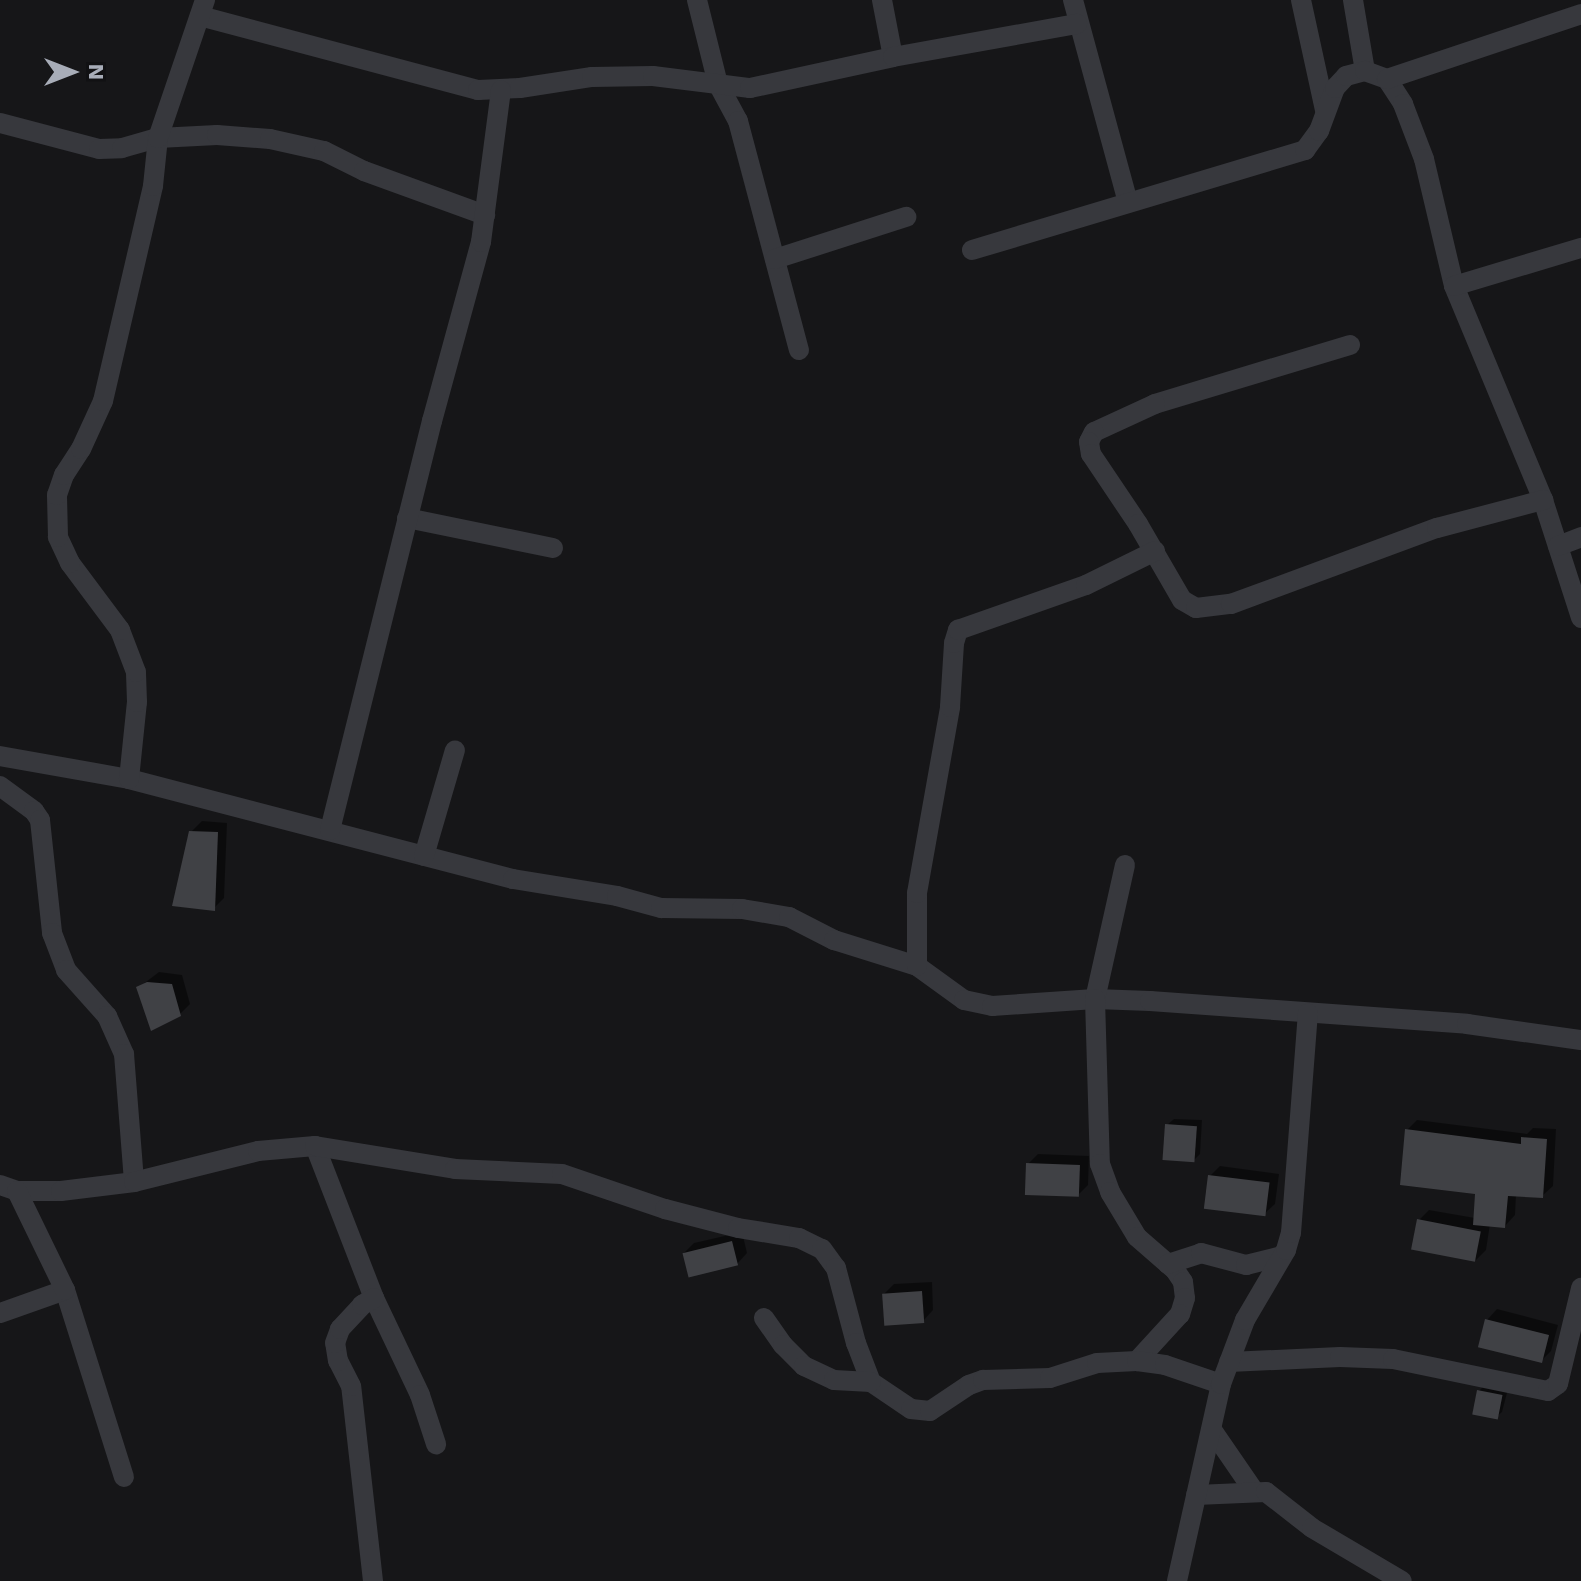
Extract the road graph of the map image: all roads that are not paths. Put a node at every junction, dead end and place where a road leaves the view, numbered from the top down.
1 (697, 0) edge
2 (882, 0) edge
3 (1073, 0) edge
4 (1301, 0) edge
5 (1353, 0) edge
6 (202, 8) edge
7 (1581, 14) edge
8 (1077, 24) junction
9 (893, 57) junction
10 (1365, 71) junction
11 (1387, 79) junction
12 (718, 84) junction
13 (501, 90) junction
14 (1325, 110) junction
15 (0, 123) edge
16 (158, 138) junction
17 (1128, 203) junction
18 (485, 215) junction
19 (906, 217) dead end
20 (1581, 248) edge
21 (972, 250) dead end
22 (775, 259) junction
23 (1454, 286) junction
24 (1350, 345) dead end
25 (799, 350) dead end
26 (1543, 500) junction
27 (407, 518) junction
28 (1581, 537) edge
29 (1558, 546) junction
30 (553, 548) dead end
31 (1155, 551) junction
32 (1581, 618) edge
33 (455, 750) dead end
34 (0, 756) edge
35 (129, 779) junction
36 (0, 786) edge
37 (330, 830) junction
38 (424, 856) junction
39 (1125, 865) dead end
40 (917, 966) junction
41 (1095, 999) junction
42 (1308, 1014) junction
43 (1581, 1040) edge
44 (315, 1146) junction
45 (134, 1182) junction
46 (8, 1188) edge
47 (1282, 1256) junction
48 (1168, 1264) junction
49 (1581, 1288) edge
50 (65, 1290) junction
51 (374, 1298) junction
52 (0, 1313) edge
53 (764, 1318) dead end
54 (1137, 1361) junction
55 (1229, 1362) junction
56 (871, 1382) junction
57 (1221, 1384) junction
58 (1212, 1430) junction
59 (436, 1444) dead end
60 (124, 1477) dead end
61 (1254, 1491) junction
62 (1196, 1495) junction
63 (1375, 1574) edge
64 (373, 1581) edge
65 (1177, 1581) edge
66 (1402, 1581) edge

1 - 12 street
2 - 9 street
3 - 8 street
4 - 14 street
5 - 10 street
6 - 13 street
6 - 16 street
7 - 11 street
8 - 9 street
8 - 17 street
9 - 12 street
10 - 11 street
10 - 14 street
11 - 23 street
12 - 13 street
12 - 22 street
13 - 18 street
14 - 17 street
15 - 16 street
16 - 18 street
16 - 35 street
17 - 21 street
18 - 27 street
19 - 22 street
20 - 23 street
22 - 25 street
23 - 26 street
24 - 31 street
26 - 29 street
26 - 31 street
27 - 30 street
27 - 37 street
28 - 29 street
29 - 32 street
31 - 40 street
33 - 38 street
34 - 35 street
35 - 37 street
36 - 45 street
37 - 38 street
38 - 40 street
39 - 41 street
40 - 41 street
41 - 42 street
41 - 48 street
42 - 43 street
42 - 47 street
44 - 45 street
44 - 51 street
44 - 56 street
45 - 46 street
46 - 50 street
47 - 48 street
47 - 55 street
48 - 54 street
49 - 55 street
50 - 52 street
50 - 60 street
51 - 59 street
51 - 64 street
53 - 56 street
54 - 56 street
54 - 57 street
55 - 57 street
57 - 58 street
58 - 61 street
58 - 62 street
61 - 62 street
61 - 63 street
62 - 65 street
63 - 66 street

